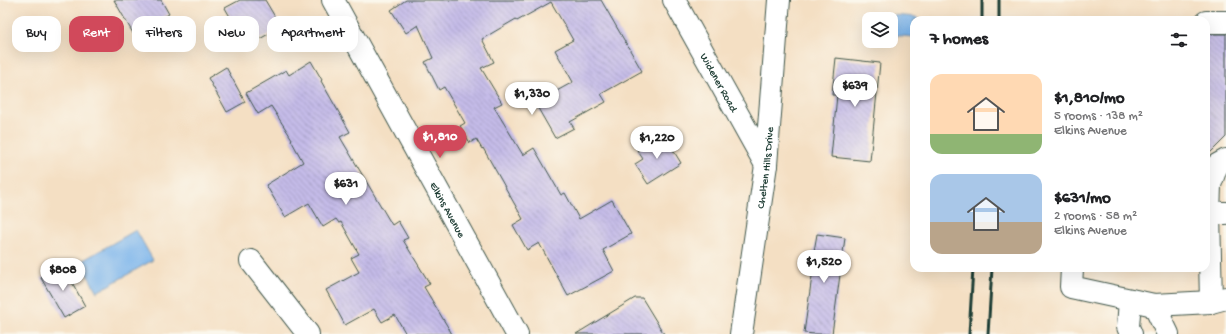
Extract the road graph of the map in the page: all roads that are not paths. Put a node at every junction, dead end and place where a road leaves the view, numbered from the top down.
1 (333, 0) edge
2 (674, 0) edge
3 (779, 0) edge
4 (1210, 22) edge
5 (1226, 22) edge
6 (1226, 160) edge
7 (766, 165) junction
8 (1217, 213) edge
9 (251, 261) dead end
10 (1072, 272) edge
11 (1130, 300) junction
12 (1218, 300) edge
13 (1154, 305) junction
14 (308, 334) edge
15 (517, 334) edge
16 (741, 334) edge
17 (1131, 334) edge
18 (1168, 334) edge

1 - 15 street, Elkins Avenue
2 - 7 street, Widener Road
3 - 7 street, Chelten Hills Drive
4 - 5 street
6 - 8 street
7 - 16 street, Chelten Hills Drive
8 - 12 street
9 - 14 street
10 - 11 street
11 - 13 street
11 - 17 street
12 - 13 street
13 - 18 street

